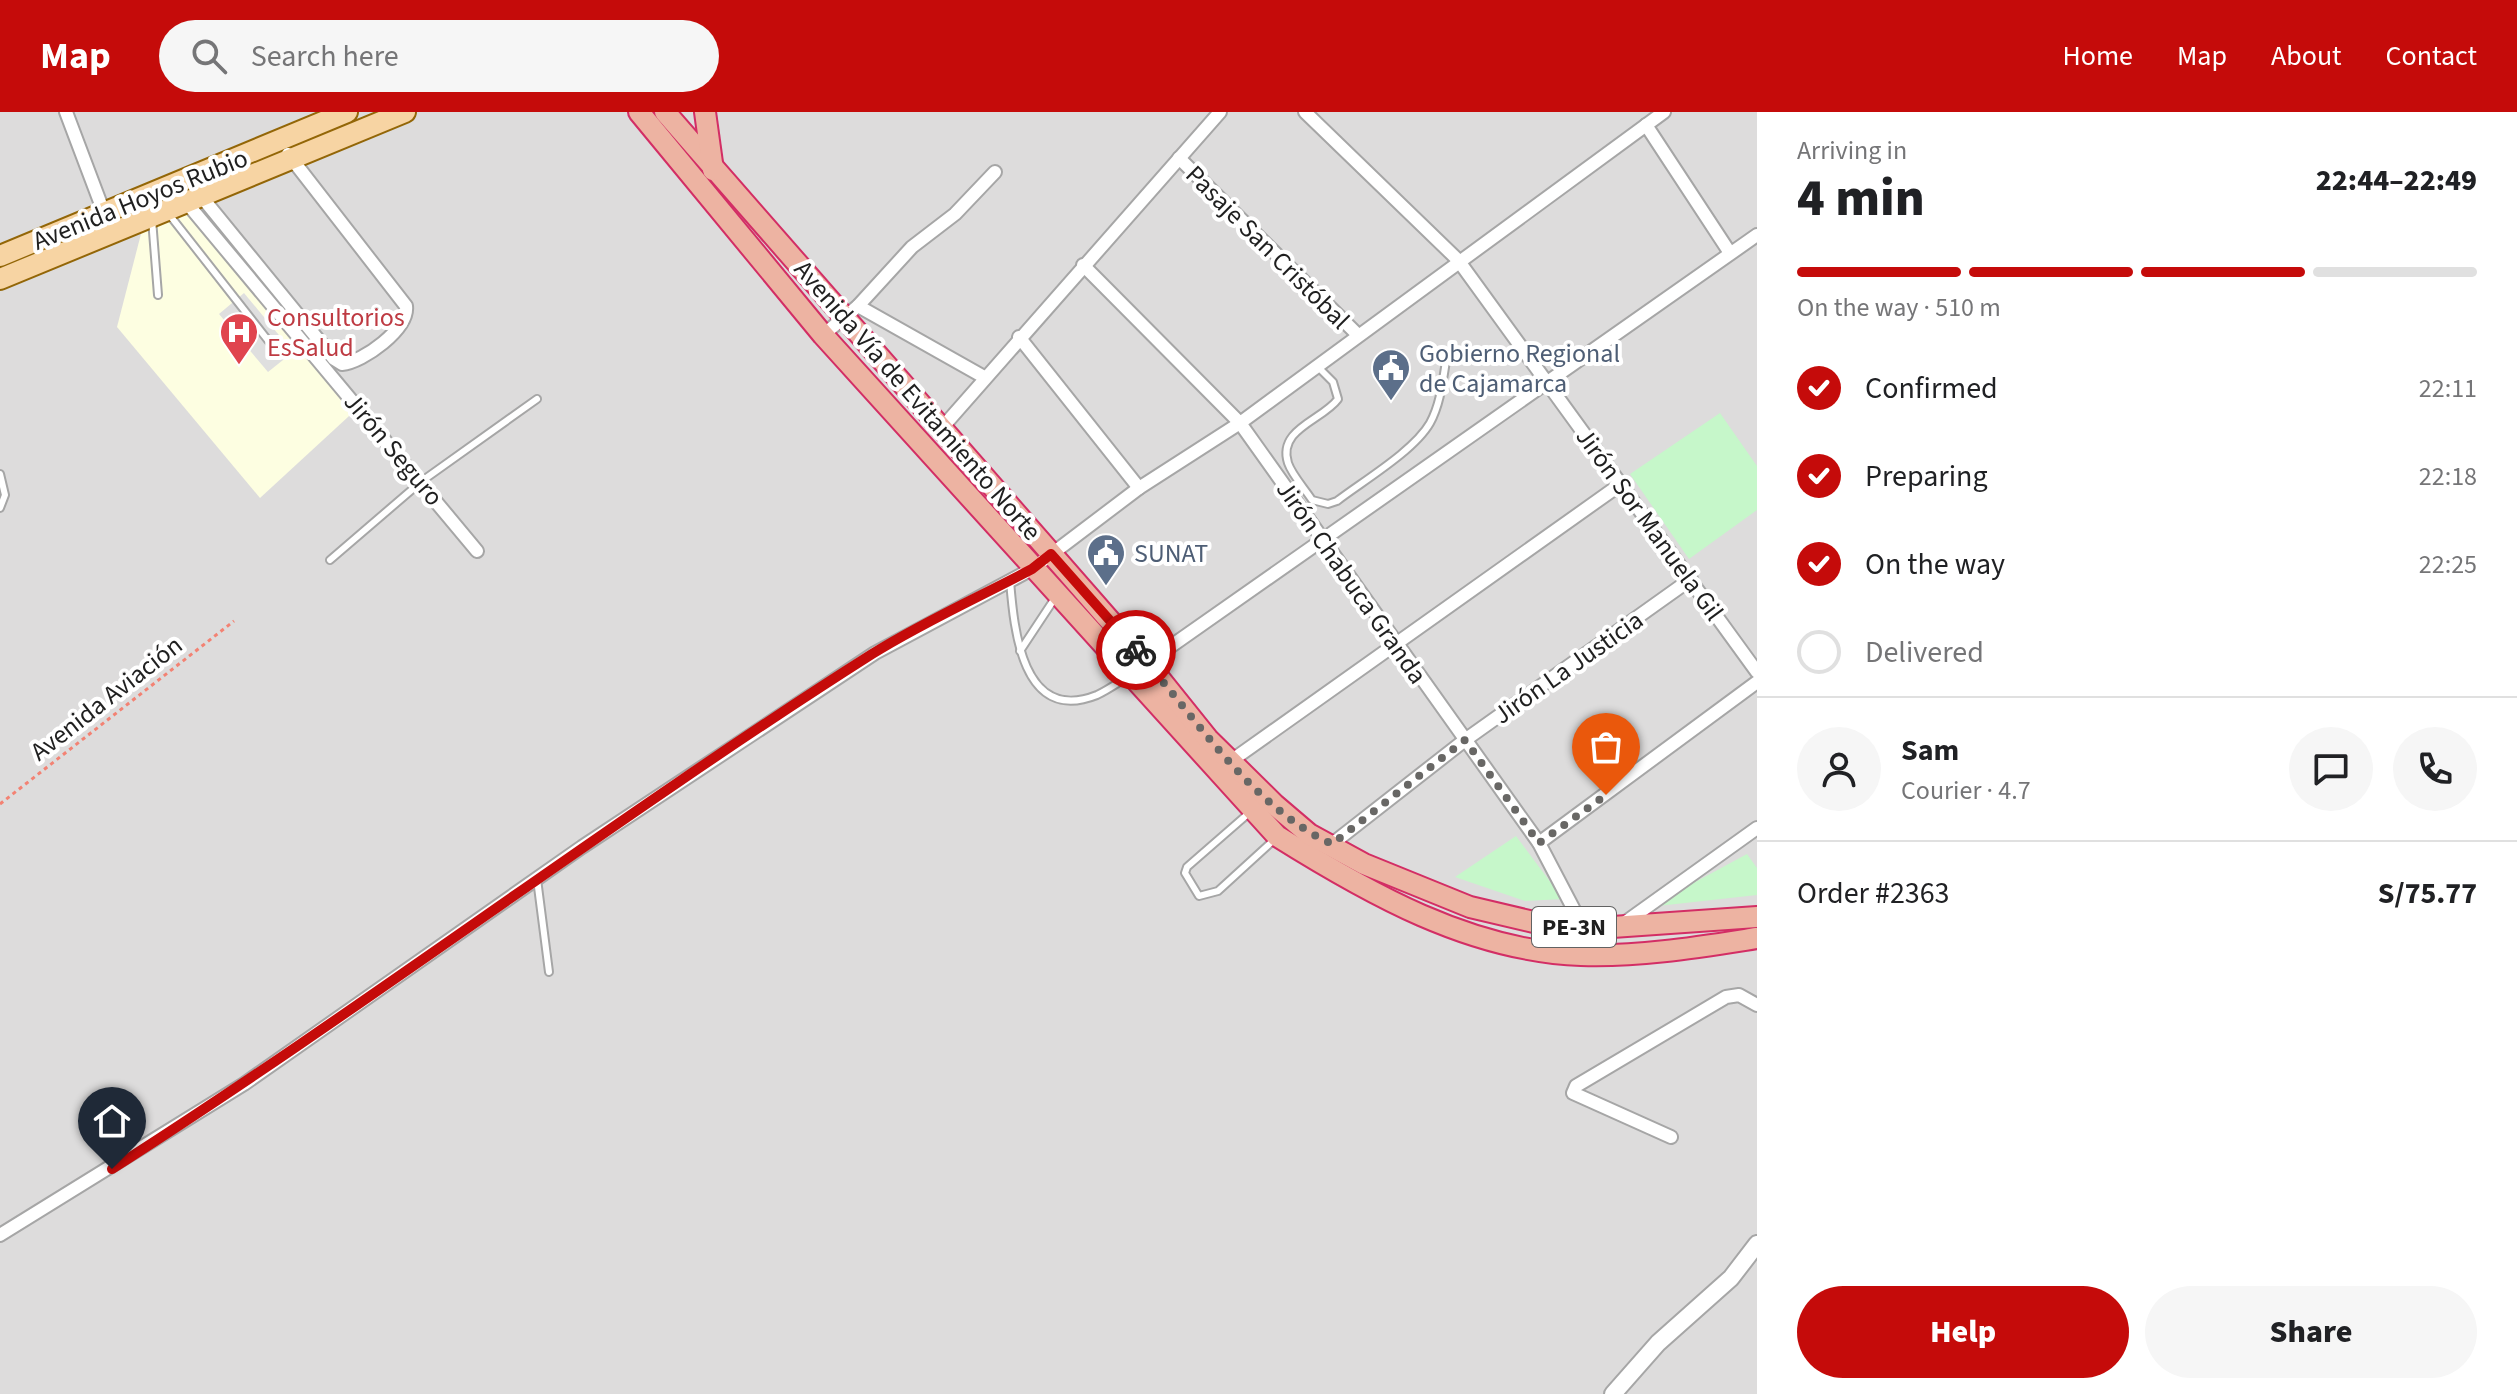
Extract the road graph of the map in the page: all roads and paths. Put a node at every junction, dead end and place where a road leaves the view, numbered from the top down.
1 (66, 112) edge
2 (347, 112) edge
3 (405, 112) edge
4 (639, 112) edge
5 (665, 112) edge
6 (705, 112) edge
7 (1220, 112) edge
8 (1306, 112) edge
9 (1664, 112) edge
10 (1646, 125) junction
11 (280, 141) junction
12 (1179, 158) junction
13 (292, 160) junction
14 (713, 170) junction
15 (995, 172) dead end
16 (194, 199) junction
17 (154, 208) junction
18 (107, 223) junction
19 (1757, 235) edge
20 (1730, 253) junction
21 (0, 256) edge
22 (1458, 260) junction
23 (1083, 265) junction
24 (0, 279) edge
25 (158, 295) dead end
26 (851, 312) junction
27 (823, 335) junction
28 (1358, 335) junction
29 (1019, 337) junction
30 (274, 348) dead end
31 (1447, 355) dead end
32 (1317, 366) junction
33 (984, 377) junction
34 (1548, 384) junction
35 (537, 399) dead end
36 (1240, 423) junction
37 (941, 429) junction
38 (0, 474) edge
39 (422, 481) junction
40 (1621, 484) junction
41 (1139, 488) junction
42 (0, 508) edge
43 (1322, 541) junction
44 (477, 551) dead end
45 (1051, 554) junction
46 (330, 560) dead end
47 (1032, 569) junction
48 (1691, 579) junction
49 (1010, 581) junction
50 (1056, 596) junction
51 (234, 621) dead end
52 (1396, 643) junction
53 (1020, 651) junction
54 (1147, 663) junction
55 (1757, 672) edge
56 (1129, 676) junction
57 (1757, 682) edge
58 (1465, 740) junction
59 (1231, 761) junction
60 (0, 804) edge
61 (1252, 810) junction
62 (1757, 828) edge
63 (1277, 836) junction
64 (1539, 843) junction
65 (1332, 844) junction
66 (537, 879) junction
67 (1757, 917) edge
68 (1618, 927) junction
69 (1584, 929) junction
70 (1757, 938) edge
71 (549, 972) dead end
72 (1757, 1005) edge
73 (1671, 1137) dead end
74 (0, 1235) edge
75 (1756, 1247) edge
76 (1613, 1394) edge

1 - 18 street
2 - 11 main road, Avenida Hoyos Rubio
3 - 13 main road, Avenida Hoyos Rubio
4 - 27 highway, Avenida Vía de Evitamiento Norte / PE-3N
5 - 14 highway, Avenida Vía de Evitamiento Norte / PE-3N
6 - 14 highway
7 - 12 street
8 - 22 street, Jirón Sor Manuela Gil
9 - 10 street
10 - 20 street
10 - 22 street
11 - 13 street, Avenida Hoyos Rubio
11 - 17 main road, Avenida Hoyos Rubio
12 - 23 street
12 - 28 street, Pasaje San Cristóbal
13 - 16 main road, Avenida Hoyos Rubio
13 - 16 street, Avenida Hoyos Rubio
14 - 26 highway, Avenida Vía de Evitamiento Norte / PE-3N
15 - 26 street
16 - 17 main road, Avenida Hoyos Rubio
16 - 39 street, Jirón Seguro
17 - 18 main road, Avenida Hoyos Rubio
17 - 25 lane
17 - 30 lane
18 - 21 main road, Avenida Hoyos Rubio
18 - 24 main road, Avenida Hoyos Rubio
19 - 20 street
20 - 34 street
22 - 28 street
22 - 34 street, Jirón Sor Manuela Gil
23 - 29 street
23 - 36 street, Jirón Chabuca Granda
26 - 27 street
26 - 33 street
26 - 37 highway, Avenida Vía de Evitamiento Norte / PE-3N
27 - 47 highway, Avenida Vía de Evitamiento Norte / PE-3N
28 - 32 street
29 - 33 street
29 - 41 street
31 - 32 lane
32 - 36 street
33 - 37 street
34 - 40 street, Jirón Sor Manuela Gil
34 - 43 street
35 - 39 lane
36 - 41 street
36 - 43 street, Jirón Chabuca Granda
37 - 45 highway, Avenida Vía de Evitamiento Norte / PE-3N
38 - 42 lane
39 - 44 street, Jirón Seguro
39 - 46 lane
40 - 48 street, Jirón Sor Manuela Gil
40 - 52 street
41 - 45 street
43 - 52 street, Jirón Chabuca Granda
43 - 54 street
45 - 47 street
45 - 54 highway, Avenida Vía de Evitamiento Norte / PE-3N
47 - 49 street
47 - 50 highway, Avenida Vía de Evitamiento Norte / PE-3N
48 - 55 street, Jirón Sor Manuela Gil
48 - 58 street, Jirón La Justicia
49 - 53 lane
49 - 66 street
50 - 53 lane
50 - 56 highway, Avenida Vía de Evitamiento Norte / PE-3N
51 - 60 path, Avenida Aviación
52 - 58 street, Jirón Chabuca Granda
52 - 59 street
53 - 56 lane
54 - 59 highway, Avenida Vía de Evitamiento Norte / PE-3N
56 - 61 highway, Avenida Vía de Evitamiento Norte / PE-3N
57 - 64 street
58 - 64 street, Jirón Chabuca Granda
58 - 65 street, Jirón La Justicia
59 - 65 highway, Avenida Vía de Evitamiento Norte / PE-3N
61 - 63 highway, Avenida Vía de Evitamiento Norte / PE-3N
61 - 63 lane
62 - 68 street
63 - 70 highway, Avenida Vía de Evitamiento Norte / PE-3N
64 - 69 street, Jirón Chabuca Granda
65 - 69 highway, Avenida Vía de Evitamiento Norte / PE-3N
66 - 71 lane
66 - 74 street
67 - 68 highway, Avenida Vía de Evitamiento Norte / PE-3N
68 - 69 highway, Avenida Vía de Evitamiento Norte / PE-3N
72 - 73 street
75 - 76 street

